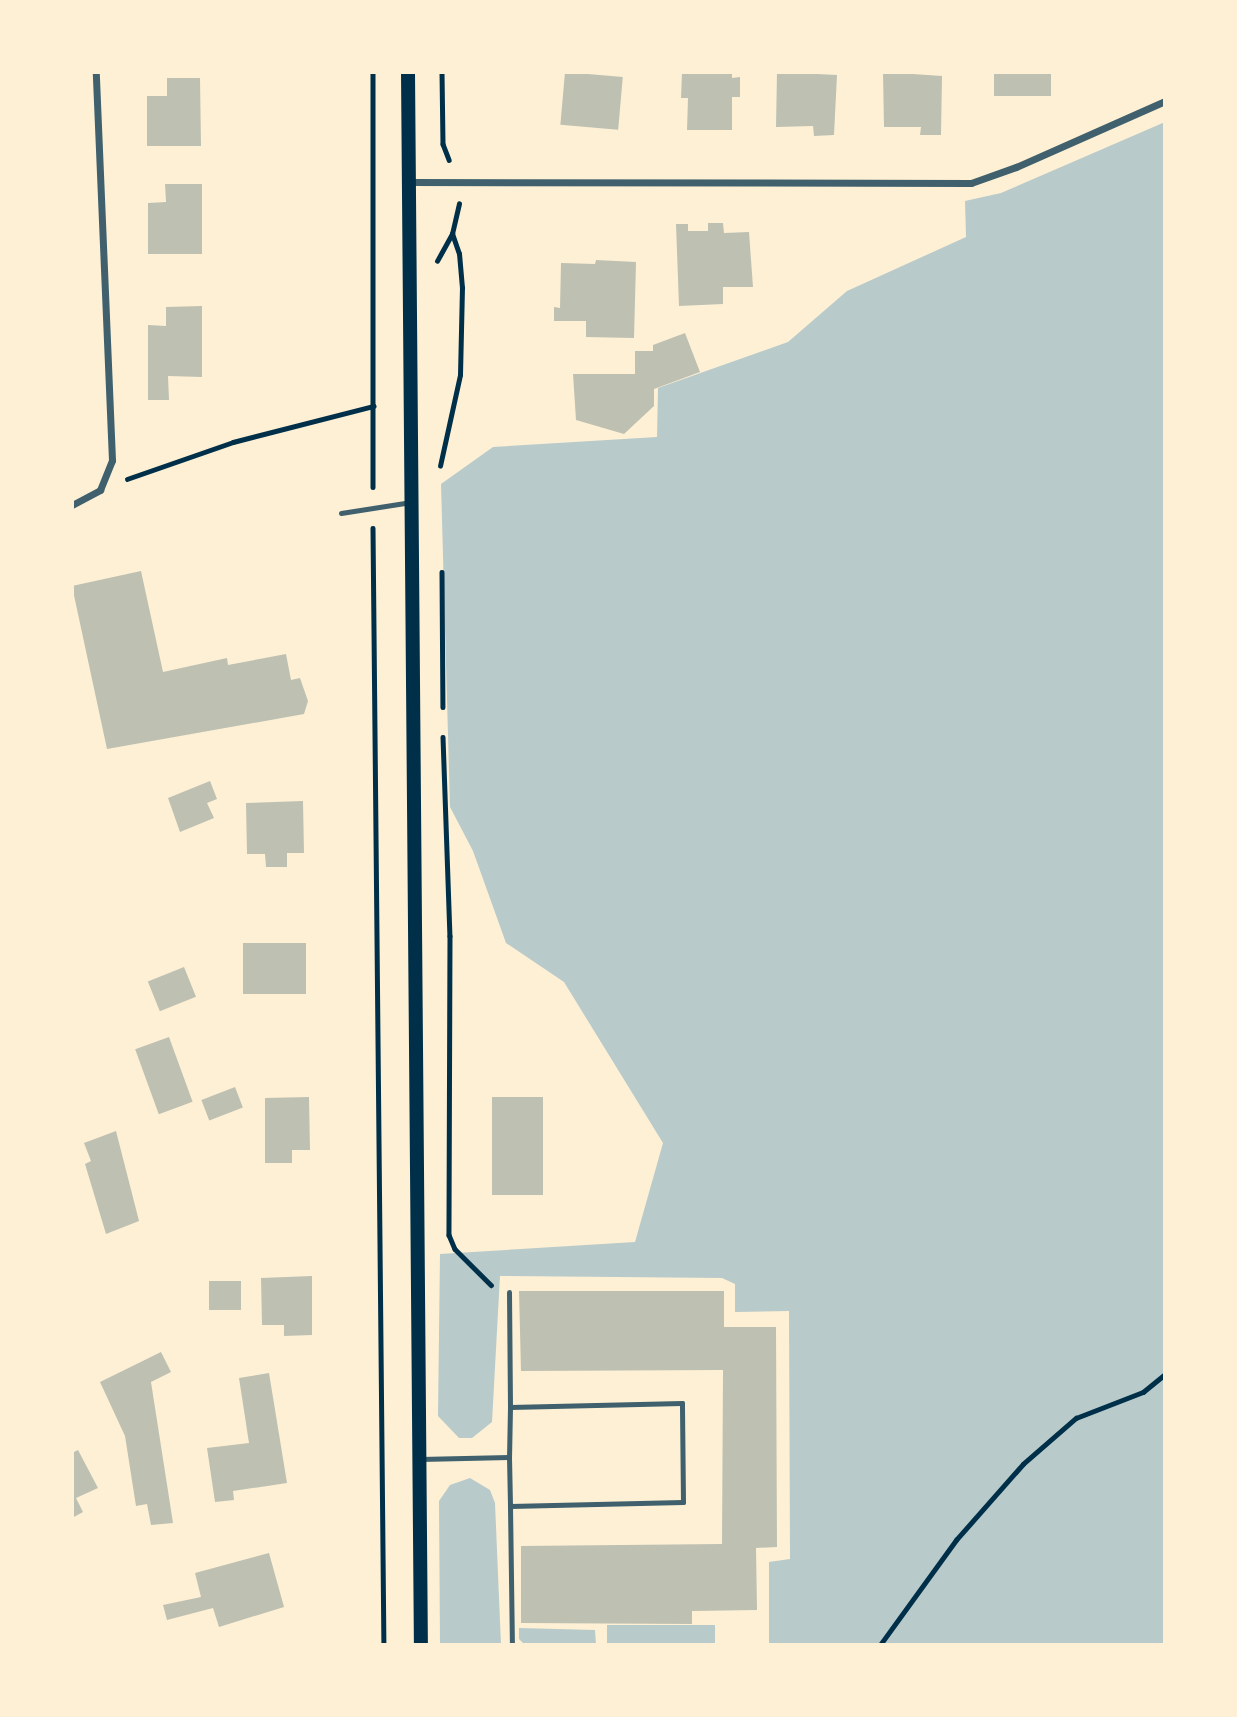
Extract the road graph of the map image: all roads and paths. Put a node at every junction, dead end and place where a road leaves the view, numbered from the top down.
1 (96, 72) edge
2 (373, 72) edge
3 (408, 72) edge
4 (1165, 101) edge
5 (409, 182) junction
6 (452, 234) dead end
7 (373, 406) junction
8 (110, 474) junction
9 (440, 474) dead end
10 (412, 502) junction
11 (72, 505) edge
12 (373, 508) junction
13 (341, 513) dead end
14 (441, 560) dead end
15 (443, 713) dead end
16 (442, 725) dead end
17 (509, 1292) dead end
18 (509, 1303) junction
19 (1165, 1374) edge
20 (510, 1407) junction
21 (509, 1457) junction
22 (420, 1459) junction
23 (510, 1506) junction
24 (384, 1645) edge
25 (421, 1645) edge
26 (512, 1645) edge
27 (880, 1645) edge

1 - 8 street
2 - 7 path
3 - 5 main road
4 - 5 street
5 - 10 main road
6 - 9 path
7 - 8 path
7 - 12 path
8 - 11 street
10 - 12 lane
10 - 22 main road
12 - 13 lane
12 - 24 path
14 - 15 path
16 - 18 path
17 - 18 lane
18 - 20 lane
19 - 27 path
20 - 21 lane
20 - 23 lane
21 - 22 lane
21 - 23 lane
22 - 25 main road
23 - 26 lane

